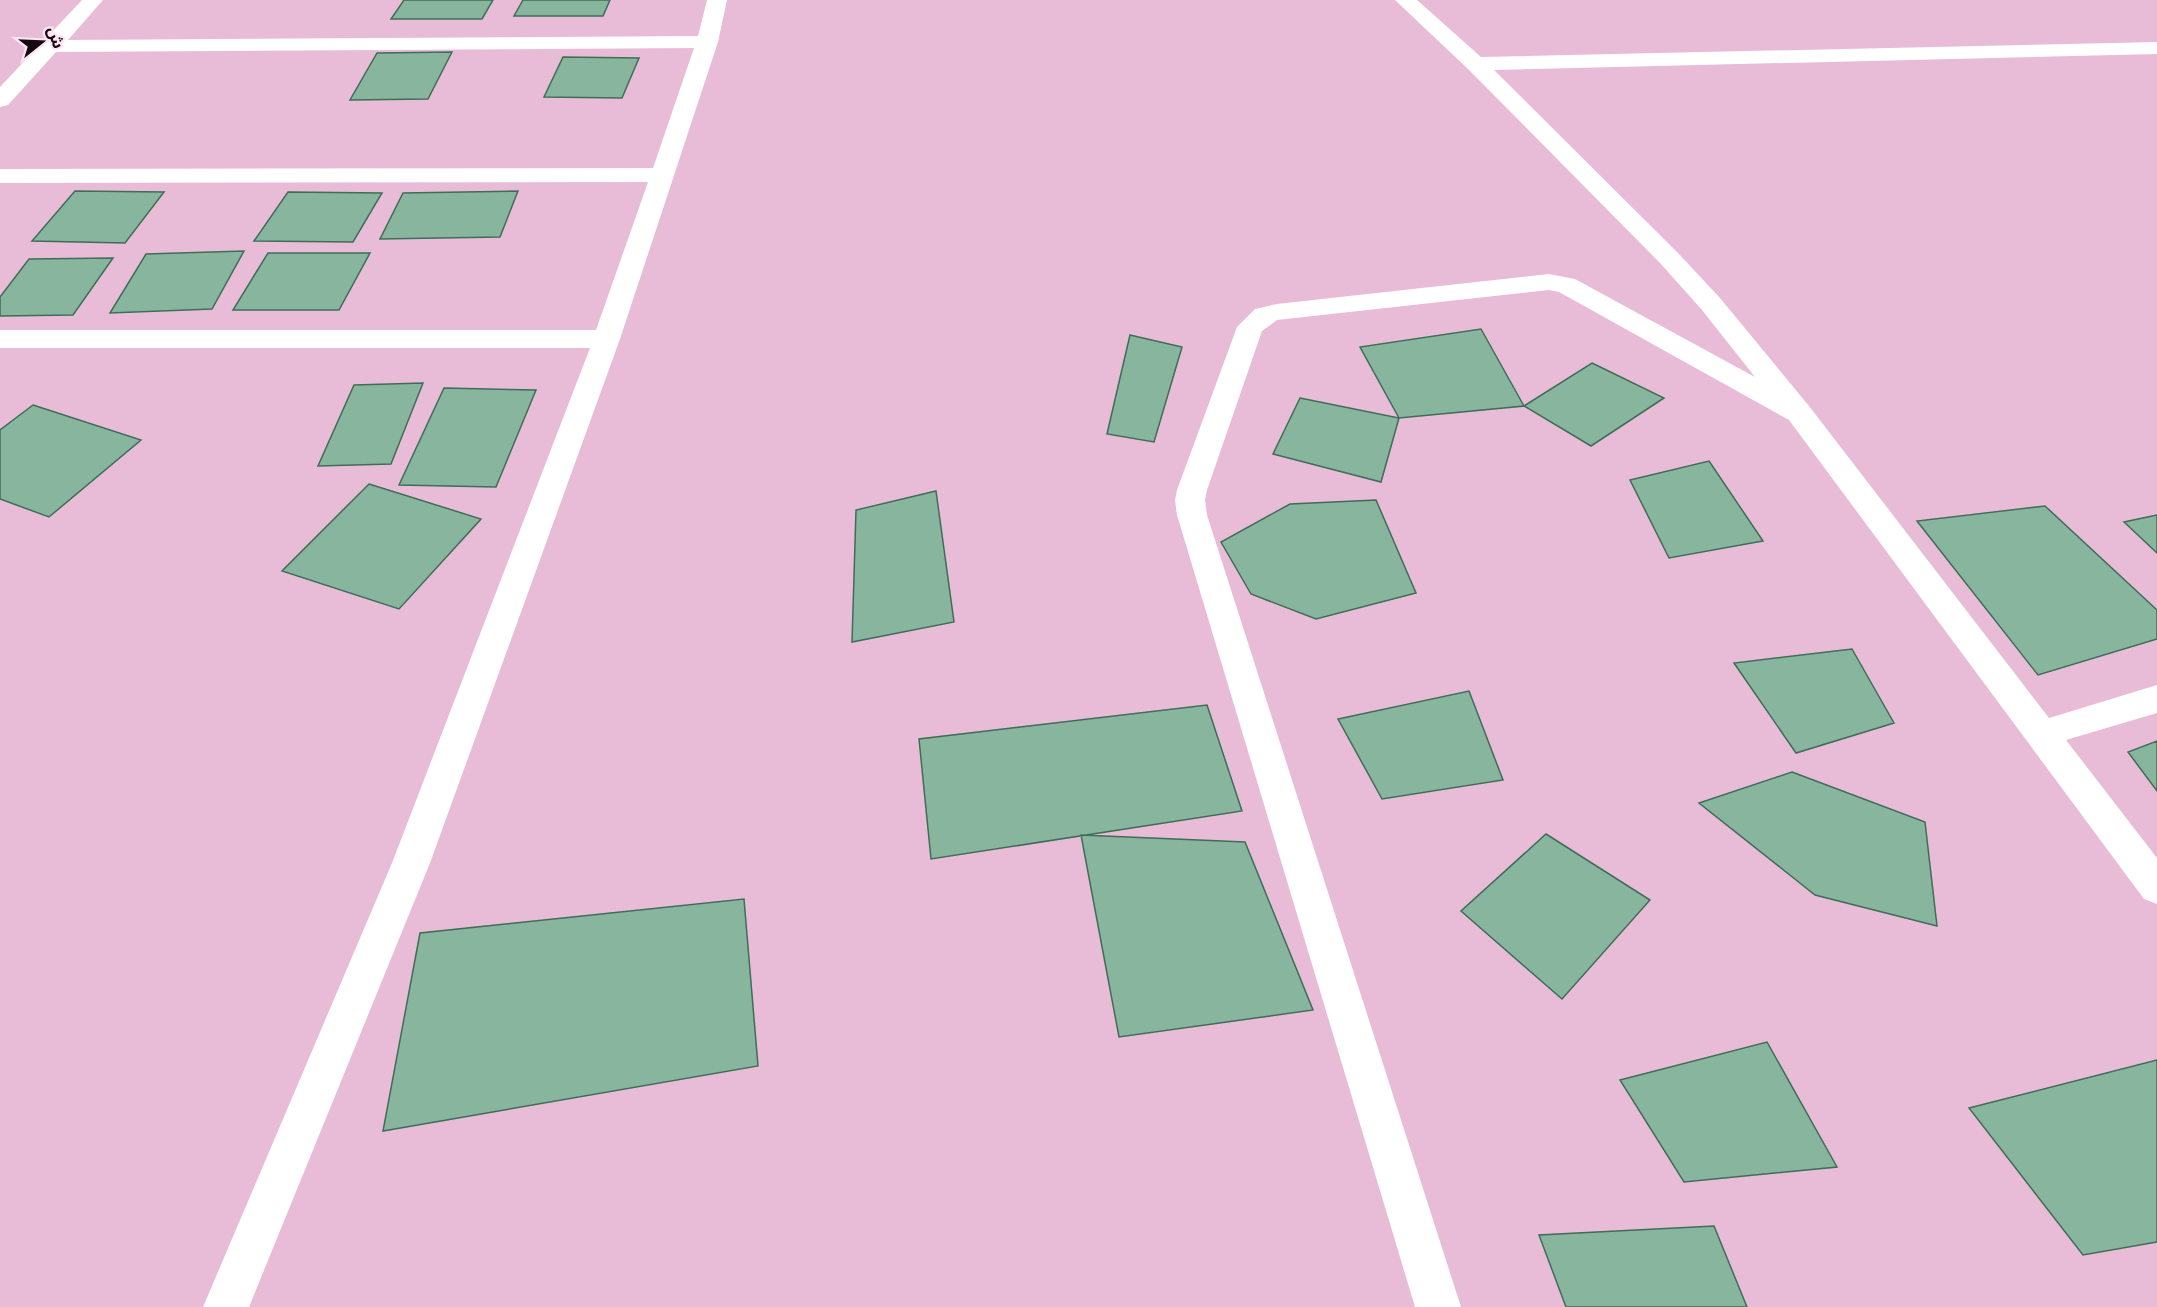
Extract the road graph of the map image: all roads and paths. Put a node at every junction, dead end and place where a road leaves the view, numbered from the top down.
1 (93, 0) edge
2 (717, 0) edge
3 (1405, 0) edge
4 (707, 42) junction
5 (49, 46) junction
6 (2157, 48) edge
7 (1476, 64) junction
8 (0, 100) edge
9 (663, 175) junction
10 (0, 176) edge
11 (0, 339) edge
12 (607, 339) junction
13 (1799, 413) junction
14 (2157, 699) edge
15 (2041, 734) junction
16 (2157, 887) edge
17 (226, 1307) edge
18 (1438, 1307) edge

1 - 5 street
2 - 4 street
3 - 7 street
4 - 5 street
4 - 9 street
5 - 8 street
6 - 7 street
7 - 13 street
9 - 10 street
9 - 12 street
11 - 12 street
12 - 17 street
13 - 15 street
13 - 18 street
14 - 15 street
15 - 16 street

